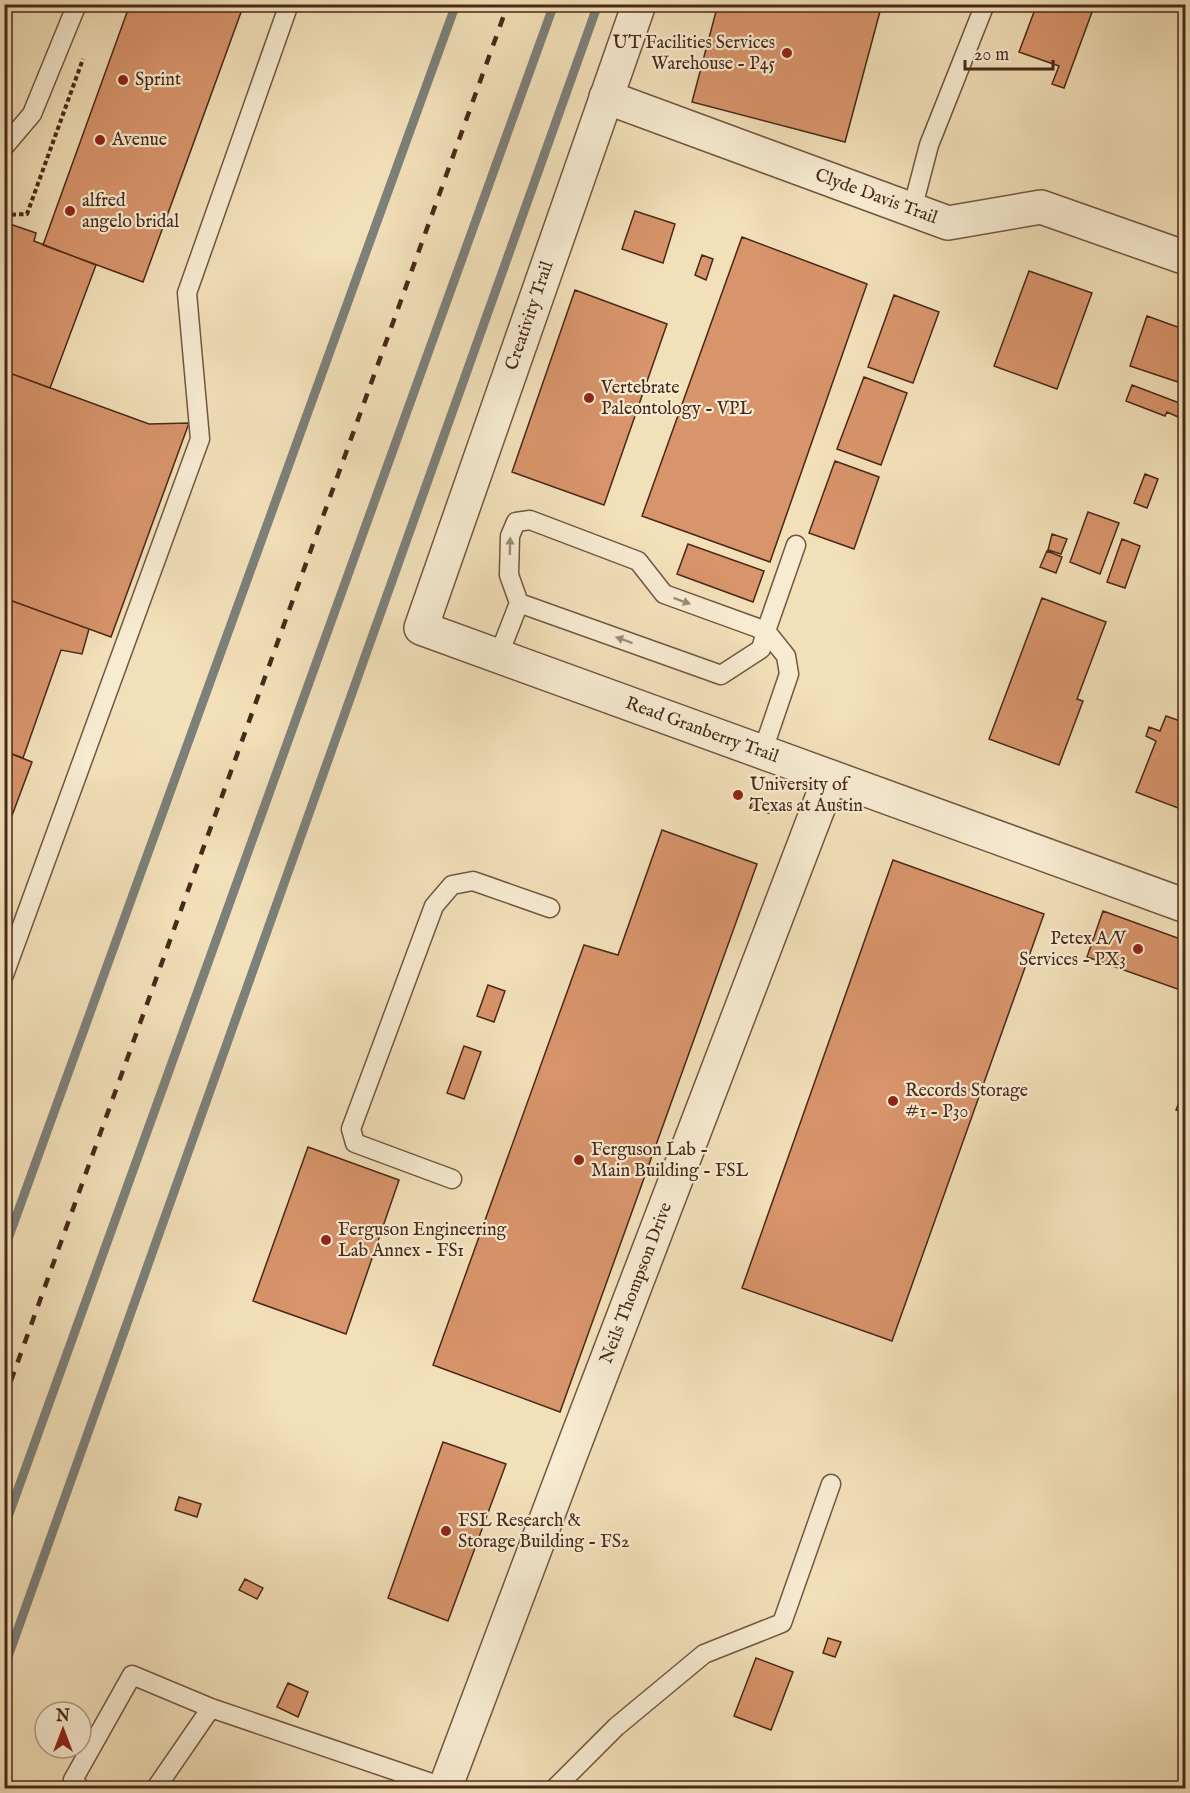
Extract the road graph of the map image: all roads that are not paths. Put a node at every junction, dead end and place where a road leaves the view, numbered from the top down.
1 (77, 4) edge
2 (289, 4) edge
3 (639, 4) edge
4 (985, 4) edge
5 (606, 97) junction
6 (4, 147) edge
7 (912, 210) junction
8 (1185, 258) edge
9 (796, 545) dead end
10 (519, 603) junction
11 (421, 628) joint
12 (766, 631) junction
13 (498, 657) junction
14 (762, 753) junction
15 (830, 777) junction
16 (1185, 906) edge
17 (550, 908) dead end
18 (4, 975) edge
19 (452, 1179) dead end
20 (831, 1484) dead end
21 (211, 1708) junction
22 (80, 1788) edge
23 (156, 1788) edge
24 (446, 1788) edge
25 (555, 1788) edge

1 - 6 lane
2 - 18 lane
3 - 5 street, Creativity Trail
4 - 7 lane
5 - 7 street, Clyde Davis Trail
5 - 11 street, Creativity Trail
7 - 8 street, Clyde Davis Trail
9 - 12 lane
12 -> 10 lane
10 -> 12 lane
10 - 13 lane
11 - 13 street, Read Granberry Trail
12 - 14 lane
13 - 14 street, Read Granberry Trail
14 - 15 street, Read Granberry Trail
15 - 16 street, Read Granberry Trail
15 - 24 street, Neils Thompson Drive
17 - 19 lane
20 - 25 lane
21 - 22 lane
21 - 23 lane
21 - 24 lane

